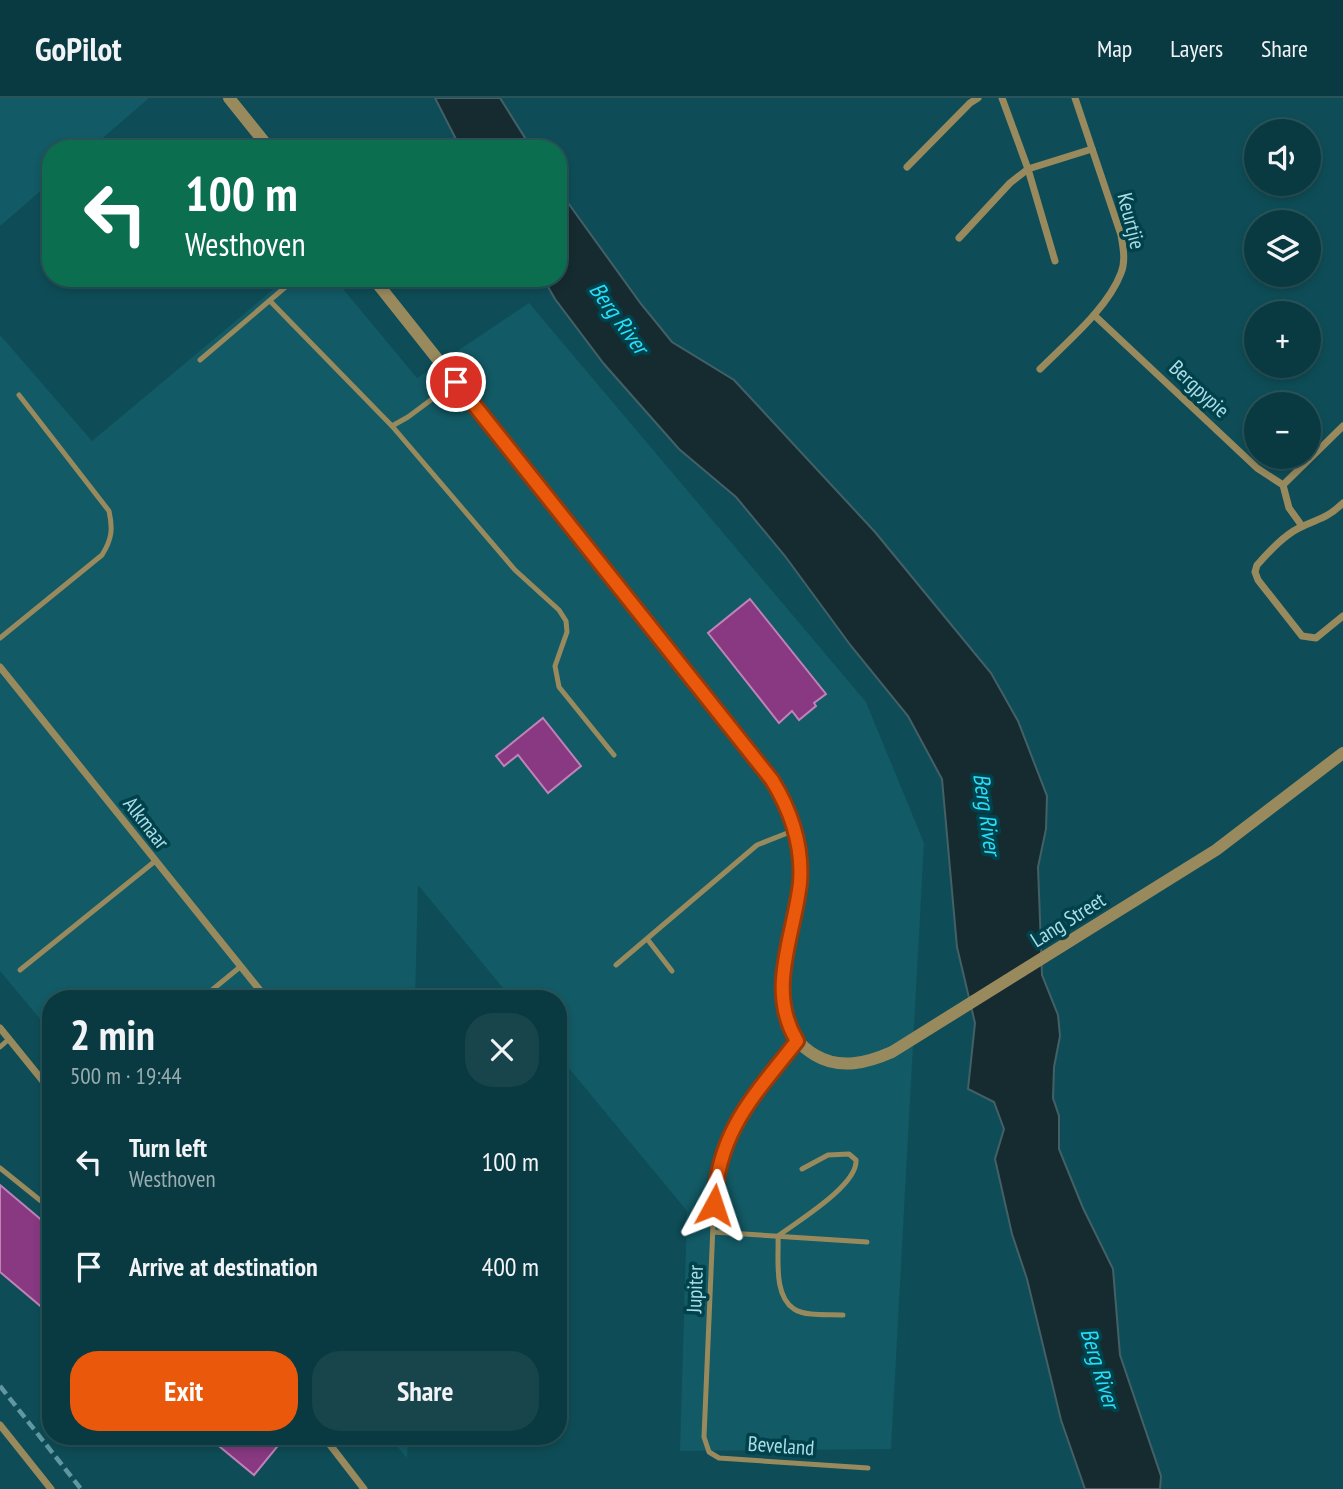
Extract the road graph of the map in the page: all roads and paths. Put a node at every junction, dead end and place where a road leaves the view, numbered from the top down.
1 (229, 98) edge
2 (978, 98) edge
3 (1002, 98) edge
4 (1075, 98) edge
5 (263, 140) edge
6 (1092, 149) junction
7 (907, 167) dead end
8 (1028, 169) junction
9 (959, 238) dead end
10 (1055, 261) dead end
11 (286, 287) edge
12 (380, 287) edge
13 (270, 301) junction
14 (1094, 315) junction
15 (200, 359) dead end
16 (1040, 369) dead end
17 (456, 382) junction
18 (19, 395) dead end
19 (392, 426) junction
20 (1343, 426) edge
21 (1283, 485) junction
22 (1343, 503) edge
23 (1302, 526) junction
24 (1343, 616) edge
25 (0, 638) edge
26 (0, 667) edge
27 (1343, 753) edge
28 (614, 755) dead end
29 (795, 830) junction
30 (154, 862) junction
31 (648, 940) junction
32 (616, 965) dead end
33 (240, 967) junction
34 (20, 970) dead end
35 (672, 971) dead end
36 (212, 990) edge
37 (259, 990) edge
38 (0, 1028) edge
39 (9, 1039) junction
40 (797, 1041) junction
41 (0, 1047) edge
42 (42, 1080) edge
43 (0, 1168) edge
44 (802, 1169) dead end
45 (42, 1202) edge
46 (713, 1232) junction
47 (778, 1236) junction
48 (867, 1242) dead end
49 (843, 1315) dead end
50 (0, 1425) edge
51 (704, 1437) joint
52 (330, 1445) edge
53 (868, 1468) dead end
54 (51, 1489) edge
55 (364, 1489) edge

1 - 5 street
2 - 7 street
3 - 8 street
4 - 6 street, Keurtjie
6 - 8 street
6 - 14 street, Keurtjie
8 - 9 street
8 - 10 street
11 - 13 lane
12 - 17 street
13 - 15 lane
13 - 19 lane
14 - 16 street, Keurtjie
14 - 21 street, Bergpypie
17 - 19 lane
17 - 29 street
18 - 25 lane
19 - 28 lane
20 - 21 street
21 - 23 street
22 - 23 street
23 - 24 street
26 - 30 street, Alkmaar
27 - 40 street, Lang Street
29 - 31 lane
29 - 40 street
30 - 33 street, Alkmaar
30 - 34 lane
31 - 32 lane
31 - 35 lane
33 - 36 lane
33 - 37 street, Alkmaar
38 - 39 street
39 - 41 lane
39 - 42 street
40 - 46 lane, Jupiter
43 - 45 lane
44 - 47 lane
46 - 47 lane
46 - 51 lane, Jupiter
47 - 48 lane
47 - 49 lane
50 - 54 street
51 - 53 lane, Beveland
52 - 55 street

